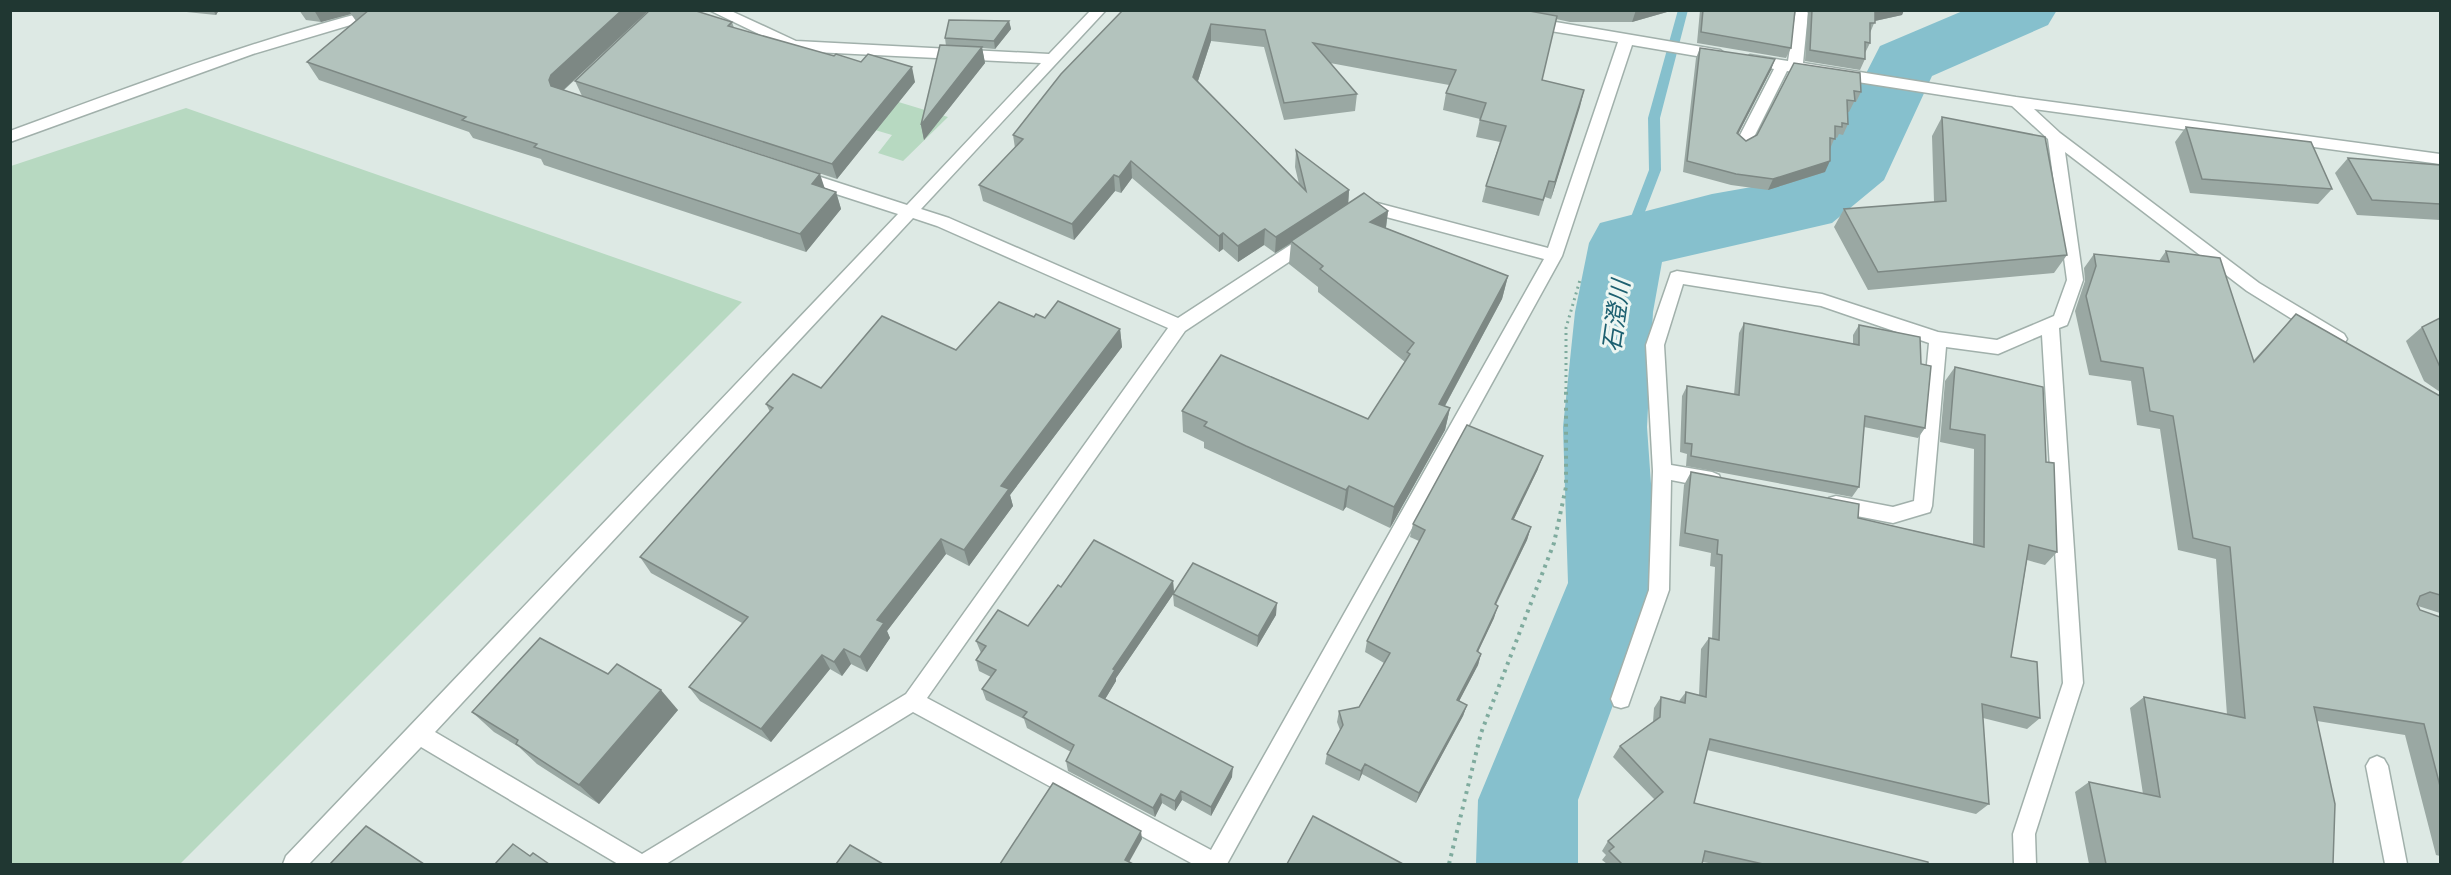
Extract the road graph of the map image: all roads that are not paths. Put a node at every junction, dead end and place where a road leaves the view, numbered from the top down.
1 (360, 10) edge
2 (394, 10) edge
3 (716, 10) edge
4 (1099, 10) edge
5 (1801, 13) dead end
6 (1521, 21) edge
7 (343, 22) junction
8 (1626, 40) junction
9 (1054, 58) junction
10 (1789, 66) junction
11 (2016, 102) junction
12 (2055, 136) junction
13 (10, 137) edge
14 (1743, 145) edge
15 (2440, 159) edge
16 (788, 172) edge
17 (909, 211) junction
18 (1354, 212) edge
19 (1325, 231) edge
20 (1554, 256) junction
21 (2050, 325) junction
22 (1179, 327) junction
23 (1938, 339) junction
24 (2352, 347) edge
25 (1662, 471) junction
26 (1731, 484) edge
27 (1823, 502) edge
28 (1621, 699) dead end
29 (913, 701) junction
30 (420, 734) junction
31 (2377, 766) dead end
32 (294, 864) edge
33 (638, 864) edge
34 (647, 864) edge
35 (1214, 864) edge
36 (2025, 864) edge
37 (2396, 864) edge

1 - 7 street
2 - 7 street
3 - 9 street
4 - 9 street
5 - 10 street
6 - 8 street
7 - 13 street
8 - 10 street
8 - 20 street
9 - 17 street
10 - 11 street
10 - 14 street
11 - 12 street
11 - 15 street
12 - 21 street
12 - 24 street
16 - 17 street
17 - 22 street
17 - 30 street
18 - 20 street
19 - 22 street
20 - 35 street
21 - 23 street
21 - 36 street
22 - 29 street
23 - 25 street
23 - 27 street
25 - 26 street
25 - 28 street
29 - 34 street
29 - 35 street
30 - 32 street
30 - 33 street
31 - 37 street

